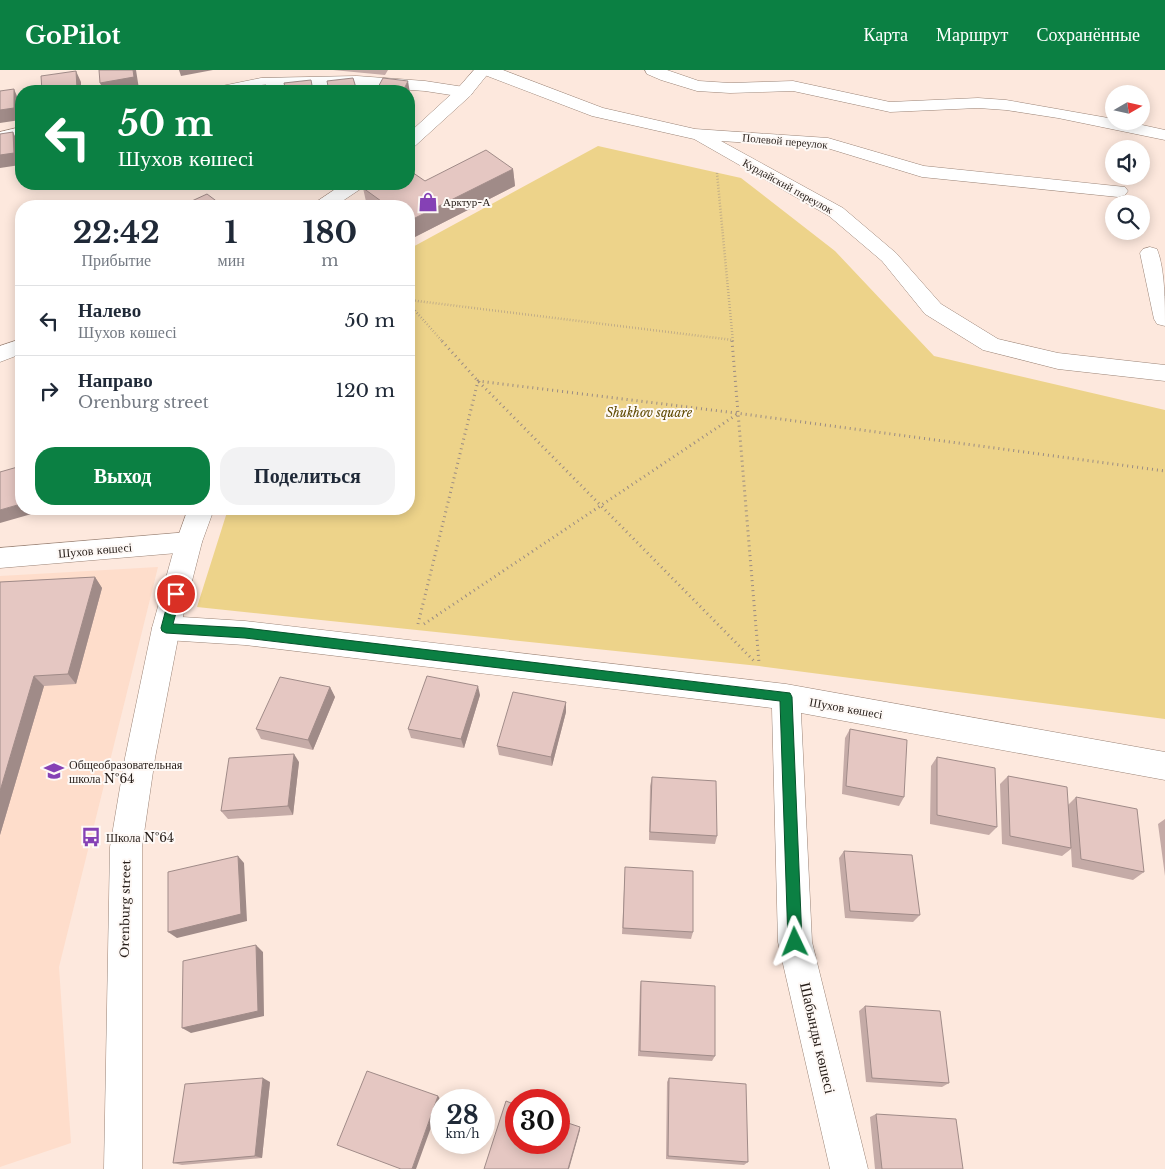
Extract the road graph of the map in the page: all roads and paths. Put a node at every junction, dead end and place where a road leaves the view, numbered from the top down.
1 (483, 70) edge
2 (488, 70) edge
3 (653, 70) edge
4 (256, 85) edge
5 (412, 85) edge
6 (415, 85) edge
7 (464, 92) junction
8 (15, 133) edge
9 (695, 134) junction
10 (1165, 135) edge
11 (0, 136) edge
12 (415, 137) edge
13 (346, 190) edge
14 (1118, 192) dead end
15 (331, 200) edge
16 (1150, 253) dead end
17 (415, 301) edge
18 (415, 311) edge
19 (1165, 319) edge
20 (733, 340) junction
21 (15, 348) edge
22 (0, 354) edge
23 (1165, 373) edge
24 (478, 380) junction
25 (739, 412) junction
26 (1165, 471) edge
27 (601, 505) junction
28 (200, 515) edge
29 (190, 542) junction
30 (0, 558) edge
31 (166, 628) junction
32 (749, 665) dead end
33 (759, 666) junction
34 (786, 697) junction
35 (1165, 766) edge
36 (124, 1168) edge
37 (849, 1169) edge

1 - 7 street
2 - 9 street, Полевой переулок
3 - 10 street
4 - 5 street
6 - 7 street
7 - 12 street
8 - 11 street
9 - 14 street, Полевой переулок
9 - 20 path
9 - 23 street, Курдайский переулок
13 - 15 street
16 - 19 street
17 - 20 path
18 - 24 path
20 - 25 path
21 - 22 street
24 - 25 path
24 - 27 path
24 - 27 path
25 - 26 path
25 - 27 path
25 - 33 path
27 - 33 path
28 - 29 street, Orenburg street
29 - 30 street, Шухов көшесі
29 - 31 street, Orenburg street
31 - 34 street, Шухов көшесі
31 - 36 street, Orenburg street
32 - 33 path
34 - 35 street, Шухов көшесі
34 - 37 street, Шабынды көшесі

